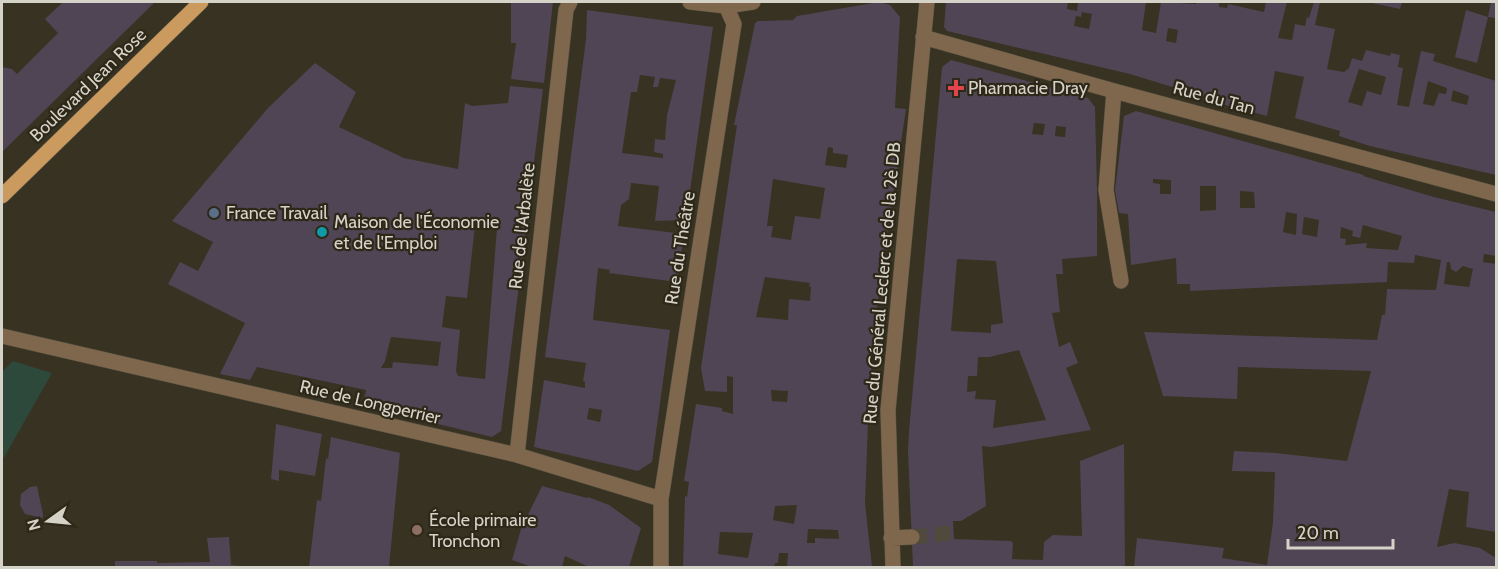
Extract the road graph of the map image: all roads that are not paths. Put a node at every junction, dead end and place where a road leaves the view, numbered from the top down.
1 (201, 2) edge
2 (570, 2) edge
3 (690, 2) edge
4 (753, 2) edge
5 (927, 2) edge
6 (726, 6) junction
7 (923, 37) junction
8 (1114, 92) junction
9 (1497, 194) edge
10 (2, 196) edge
11 (1121, 281) dead end
12 (2, 336) edge
13 (523, 457) junction
14 (661, 499) junction
15 (912, 537) tunnel mouth
16 (891, 538) junction
17 (661, 567) edge
18 (893, 567) edge

1 - 10 main road, Boulevard Jean Rose
2 - 13 street, Rue de l'Arbalète
3 - 6 street
4 - 6 street
5 - 7 street, Rue du Général Leclerc et de la 2è DB
6 - 14 street, Rue du Théâtre
7 - 8 street, Rue du Tan
7 - 16 street, Rue du Général Leclerc et de la 2è DB
8 - 9 street, Rue du Tan
8 - 11 street
12 - 13 street, Rue de Longperrier
13 - 14 street, Rue de Longperrier
14 - 17 street
15 - 16 street
16 - 18 street, Rue du Général Leclerc et de la 2è DB

